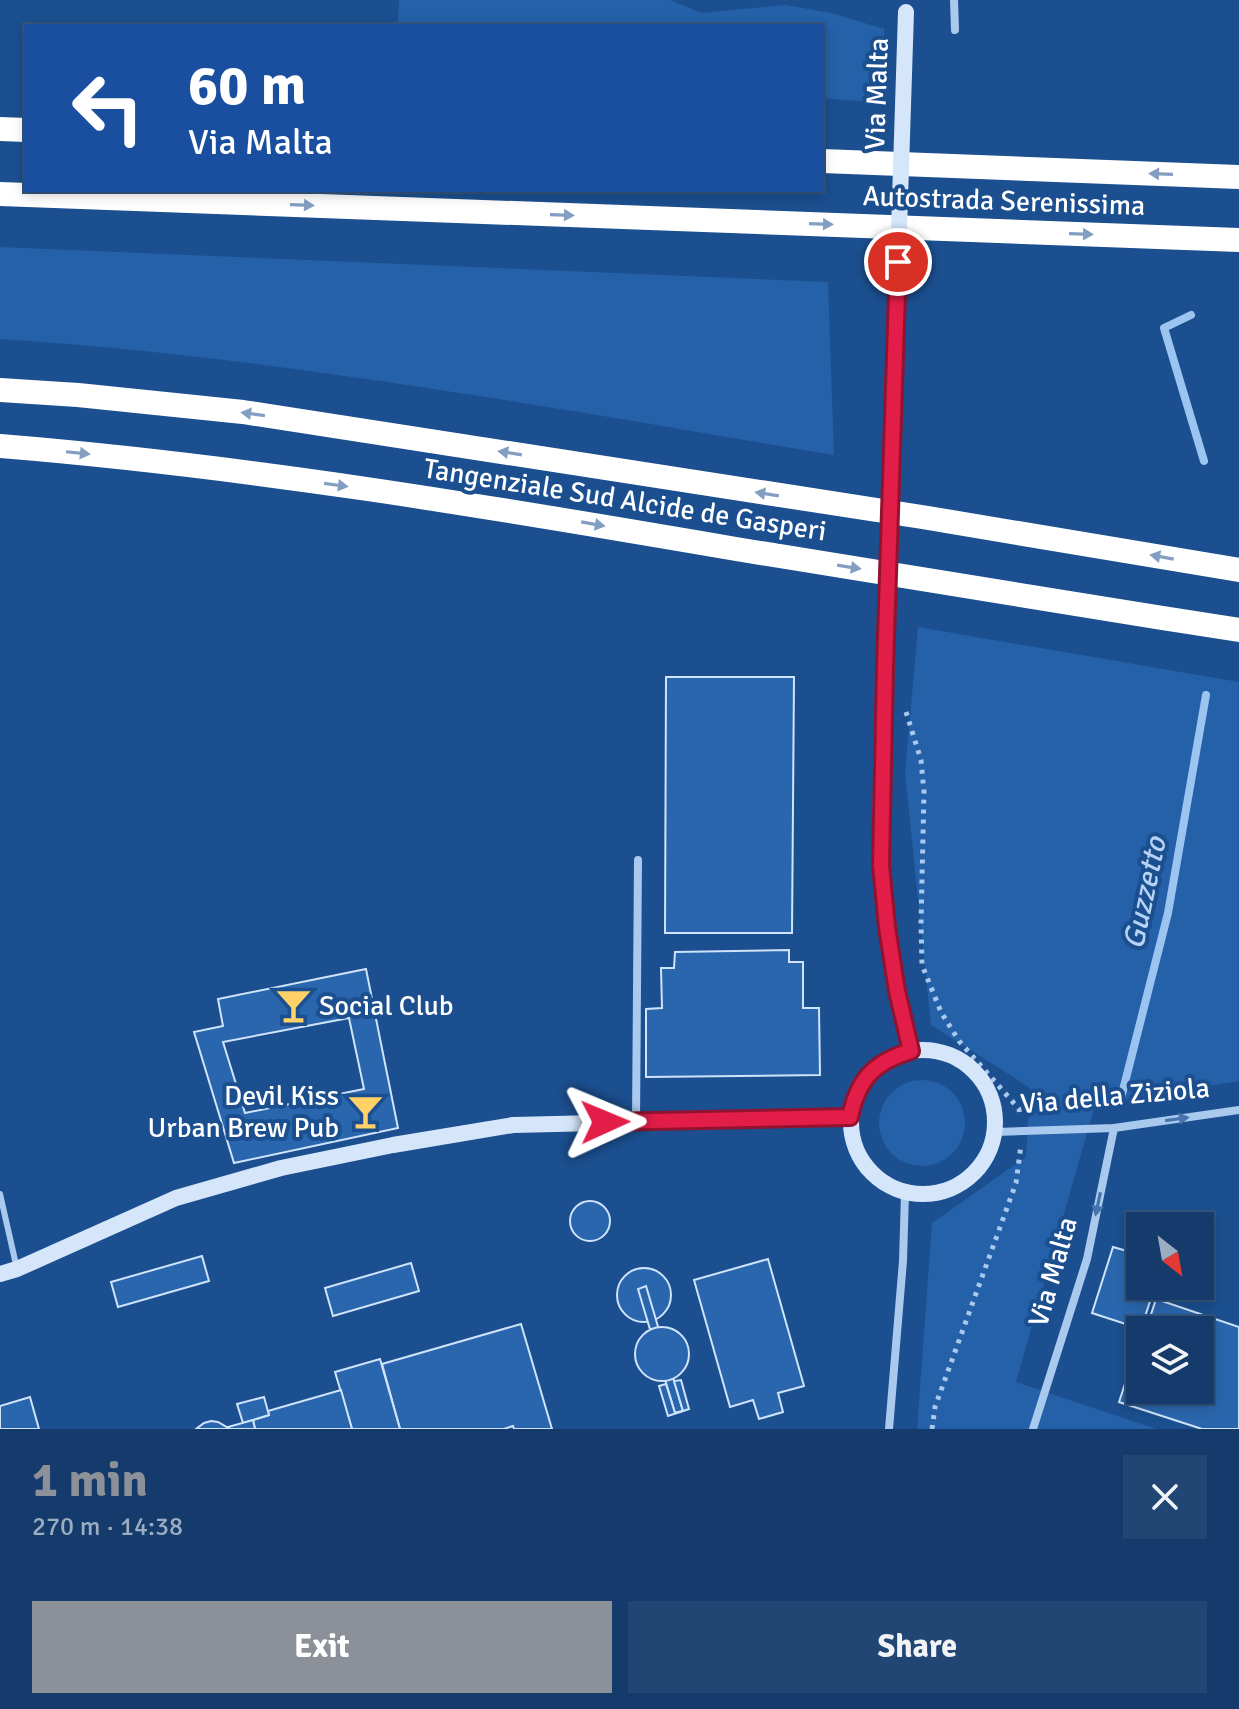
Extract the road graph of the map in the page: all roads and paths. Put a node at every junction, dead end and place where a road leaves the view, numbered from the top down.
1 (954, 0) edge
2 (906, 6) edge
3 (955, 30) dead end
4 (0, 129) edge
5 (24, 130) edge
6 (824, 161) edge
7 (1239, 177) edge
8 (0, 194) edge
9 (1239, 240) edge
10 (0, 390) edge
11 (0, 446) edge
12 (1239, 570) edge
13 (1239, 630) edge
14 (904, 709) dead end
15 (638, 860) dead end
16 (911, 1051) junction
17 (1239, 1110) edge
18 (850, 1117) junction
19 (636, 1121) junction
20 (1114, 1128) junction
21 (1022, 1131) junction
22 (995, 1132) junction
23 (905, 1193) junction
24 (0, 1194) edge
25 (17, 1269) junction
26 (0, 1274) edge
27 (889, 1429) edge
28 (932, 1429) edge
29 (1033, 1429) edge

1 - 3 street
2 - 16 street, Via Malta, bridge
4 - 5 highway
7 -> 6 highway, Autostrada Serenissima
8 -> 9 highway, Autostrada Serenissima
12 -> 10 highway, Tangenziale Sud Alcide de Gasperi
11 -> 13 highway, Tangenziale Sud Alcide de Gasperi
14 - 21 path
15 - 19 street
16 - 18 street
16 - 22 street
20 -> 17 street, Via della Ziziola
18 - 19 street
18 - 23 street
19 - 25 street
20 - 21 street, Via della Ziziola
20 -> 29 street, Via Malta
21 - 22 street, Via della Ziziola
21 - 28 path
22 - 23 street
23 - 27 street
24 - 25 lane
25 - 26 street

